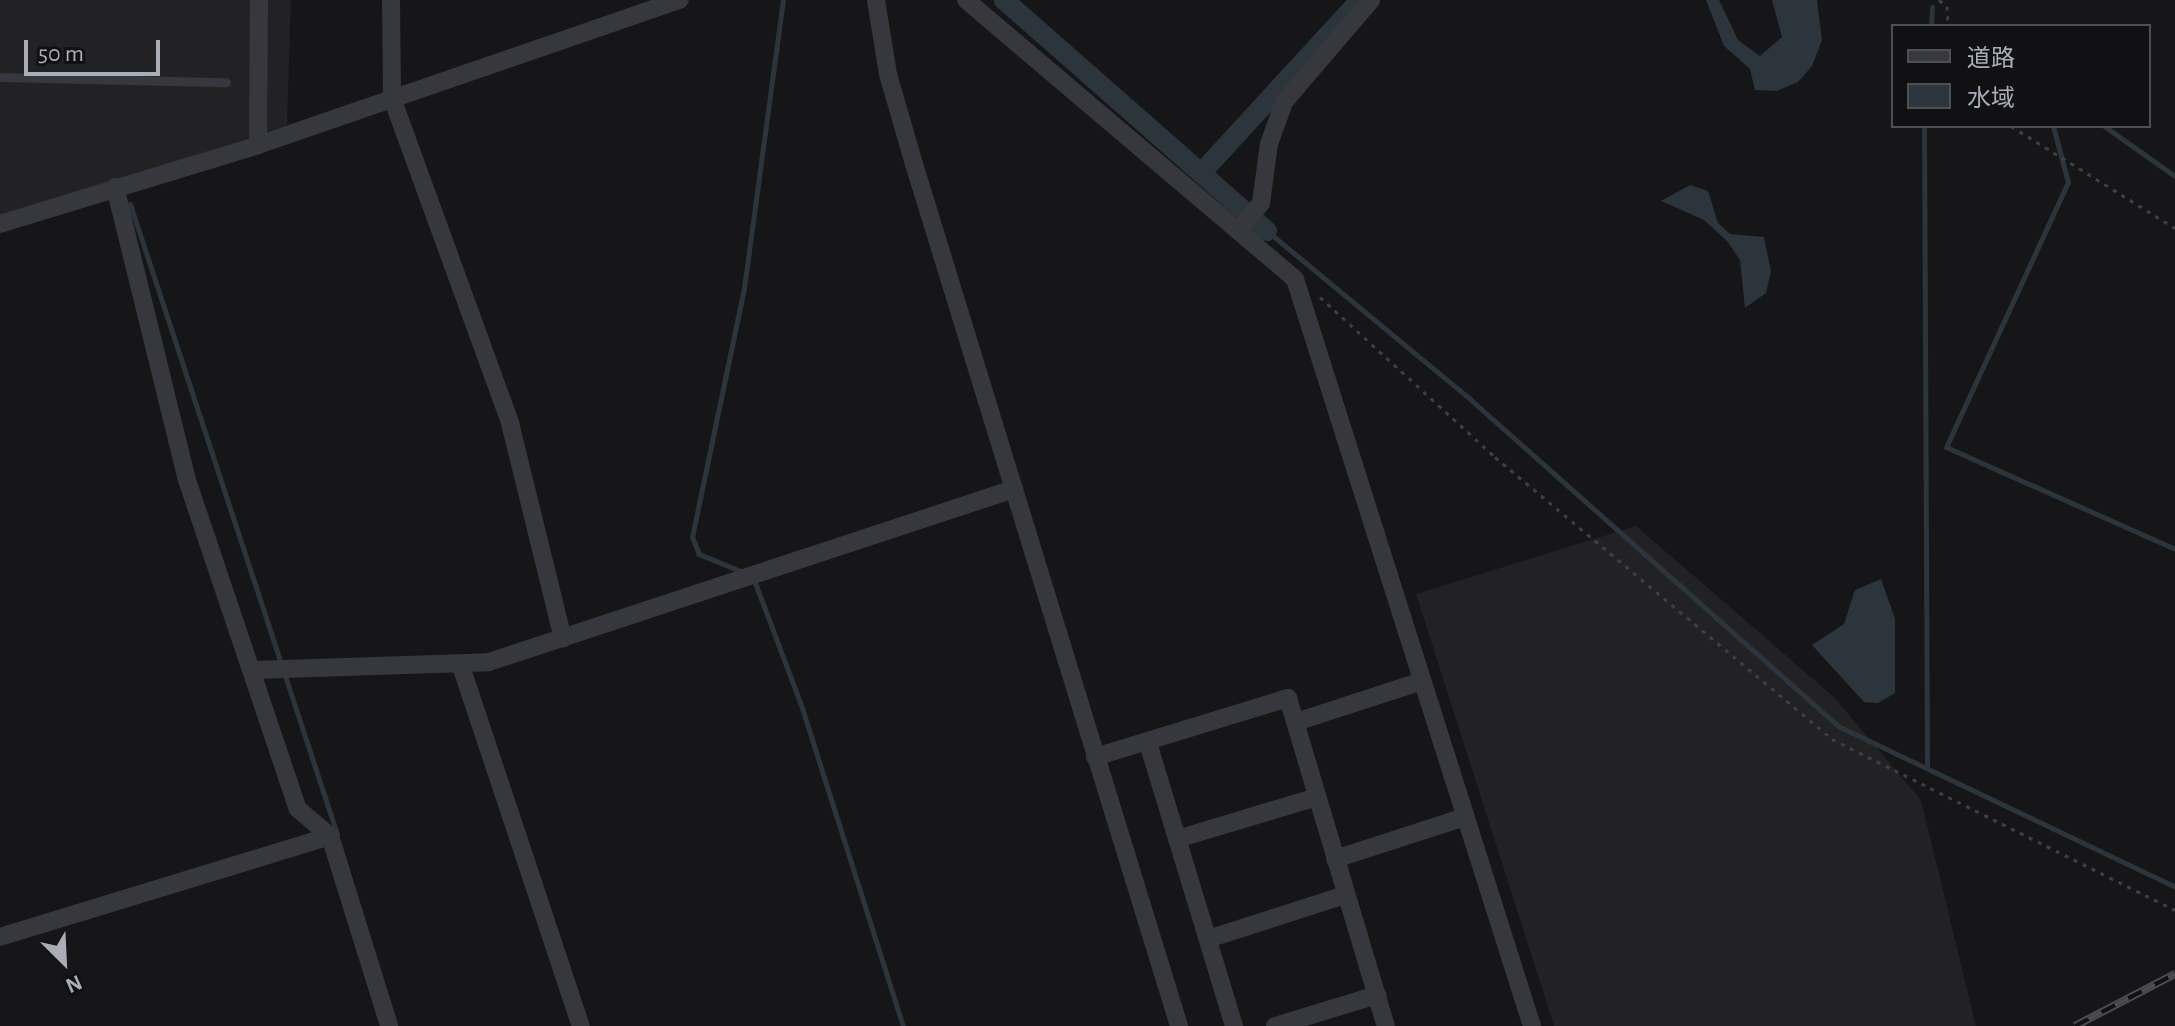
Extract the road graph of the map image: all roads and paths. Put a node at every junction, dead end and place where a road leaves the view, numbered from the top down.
1 (259, 0) edge
2 (391, 0) edge
3 (680, 0) edge
4 (876, 0) edge
5 (966, 0) edge
6 (1371, 0) edge
7 (1939, 0) edge
8 (1948, 24) edge
9 (0, 77) edge
10 (226, 82) dead end
11 (392, 98) junction
12 (2014, 128) edge
13 (258, 145) junction
14 (115, 187) junction
15 (0, 224) edge
16 (2175, 228) edge
17 (1239, 231) junction
18 (1295, 279) junction
19 (1014, 489) junction
20 (563, 639) junction
21 (461, 666) junction
22 (253, 670) junction
23 (1422, 681) junction
24 (1296, 722) junction
25 (1148, 743) junction
26 (1095, 757) junction
27 (1317, 797) junction
28 (1465, 817) junction
29 (330, 836) junction
30 (1177, 839) junction
31 (1335, 859) junction
32 (1345, 895) junction
33 (2175, 910) edge
34 (0, 937) edge
35 (1208, 939) junction
36 (1377, 995) junction
37 (389, 1026) edge
38 (581, 1026) edge
39 (1179, 1026) edge
40 (1234, 1026) edge
41 (1275, 1026) edge
42 (1386, 1026) edge
43 (1532, 1026) edge

1 - 13 street
2 - 11 street
3 - 11 street
4 - 19 street
5 - 17 street
6 - 17 street
7 - 8 path
9 - 10 lane
11 - 13 street
11 - 20 street
12 - 16 path
13 - 14 street
14 - 15 street
14 - 22 street
17 - 18 street
18 - 23 street
18 - 33 path
19 - 20 street
19 - 26 street
20 - 21 street
21 - 22 street
21 - 38 street
22 - 29 street
23 - 24 street
23 - 28 street
24 - 25 street
24 - 27 street
25 - 26 street
25 - 30 street
26 - 39 street
27 - 30 street
27 - 31 street
28 - 31 street
28 - 43 street
29 - 34 street
29 - 37 street
30 - 35 street
31 - 32 street
32 - 35 street
32 - 36 street
35 - 40 street
36 - 41 street
36 - 42 street

